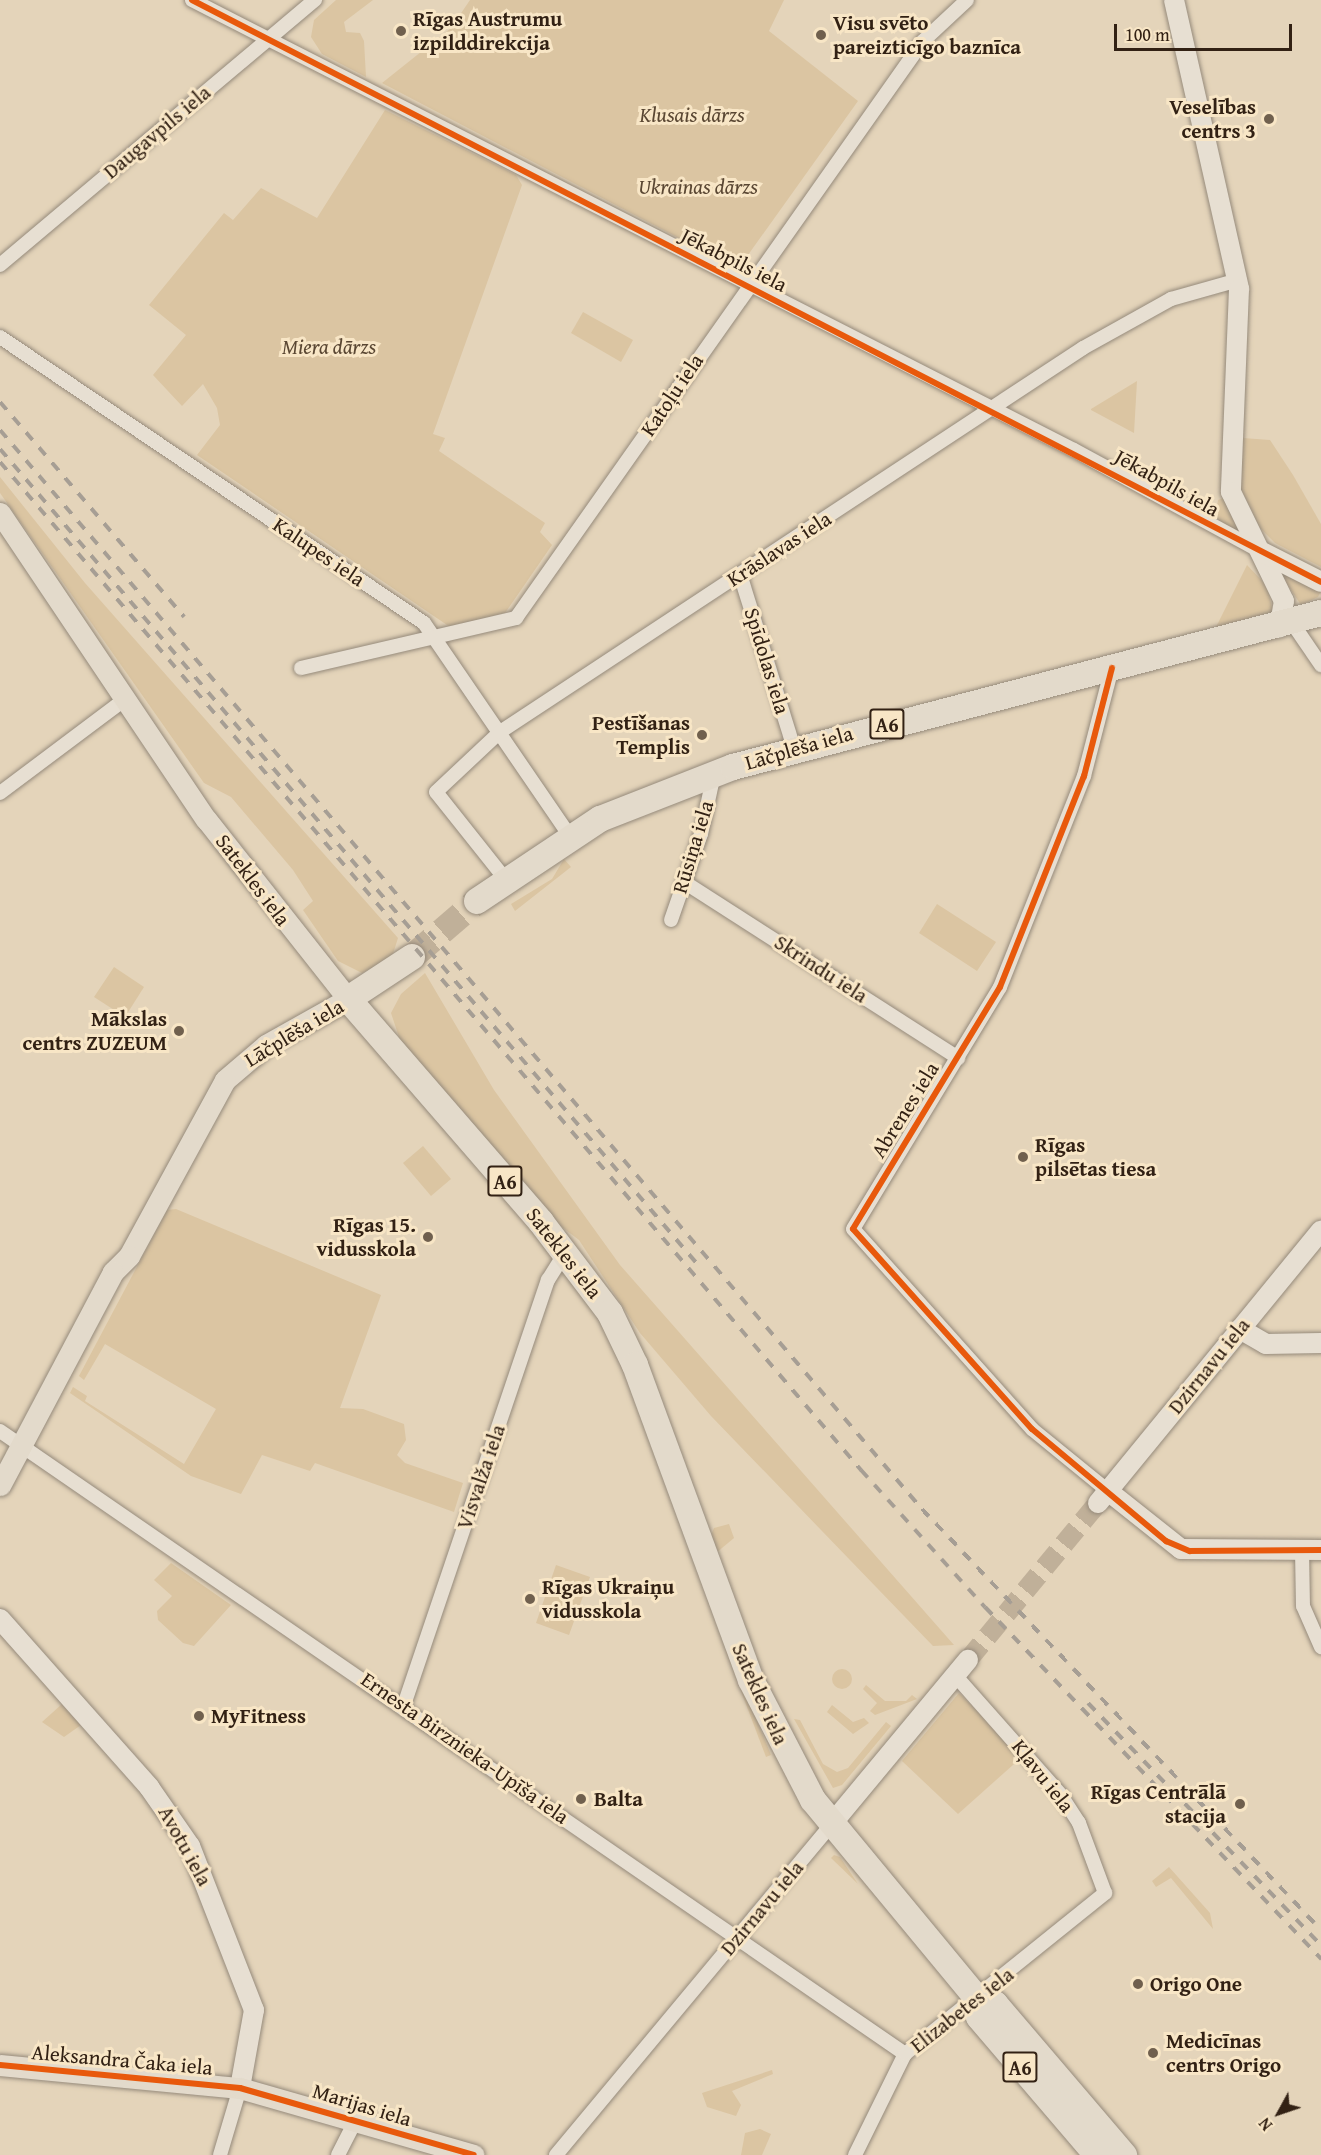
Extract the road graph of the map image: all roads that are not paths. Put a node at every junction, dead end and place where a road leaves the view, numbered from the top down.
1 (192, 0) edge
2 (315, 0) edge
3 (967, 0) edge
4 (1164, 0) edge
5 (1175, 9) edge
6 (268, 39) junction
7 (0, 265) edge
8 (1238, 280) junction
9 (747, 286) junction
10 (0, 337) edge
11 (995, 409) junction
12 (0, 513) edge
13 (1260, 550) junction
14 (740, 574) junction
15 (1321, 582) edge
16 (1321, 613) edge
17 (1286, 626) junction
18 (437, 640) junction
19 (1321, 665) edge
20 (301, 668) dead end
21 (1112, 669) junction
22 (125, 699) junction
23 (500, 732) junction
24 (794, 748) junction
25 (714, 774) junction
26 (0, 793) edge
27 (570, 836) junction
28 (506, 880) junction
29 (684, 882) junction
30 (477, 901) tunnel mouth
31 (671, 920) dead end
32 (412, 957) tunnel mouth
33 (348, 999) junction
34 (958, 1058) junction
35 (1321, 1231) edge
36 (565, 1252) junction
37 (1240, 1329) junction
38 (1321, 1343) edge
39 (0, 1431) edge
40 (23, 1444) junction
41 (0, 1485) edge
42 (1103, 1497) junction
43 (1312, 1550) edge
44 (0, 1619) edge
45 (1321, 1647) edge
46 (961, 1667) joint
47 (404, 1705) junction
48 (830, 1826) junction
49 (1105, 1893) joint
50 (737, 1937) junction
51 (975, 1996) junction
52 (905, 2054) junction
53 (0, 2065) edge
54 (240, 2088) junction
55 (356, 2120) junction
56 (220, 2155) edge
57 (338, 2155) edge
58 (474, 2155) edge
59 (556, 2155) edge
60 (855, 2155) edge
61 (1097, 2155) edge
62 (1124, 2155) edge

1 - 6 street, Jēkabpils iela
2 - 6 street, Daugavpils iela
3 - 9 street, Katoļu iela
4 - 5 street
5 - 8 street
6 - 7 street, Daugavpils iela
6 - 9 street, Jēkabpils iela
8 - 11 street, Krāslavas iela
8 - 13 street
9 - 11 street, Jēkabpils iela
9 - 18 street, Katoļu iela
10 - 18 street, Kalupes iela
11 - 13 street, Jēkabpils iela
11 - 14 street, Krāslavas iela
12 - 22 main road, Satekles iela
13 - 15 street
13 - 17 street
14 - 23 street, Krāslavas iela
14 - 24 street, Spīdolas iela
16 - 17 highway, Lāčplēša iela / A6
17 - 19 street
17 - 21 highway, Lāčplēša iela / A6
18 - 20 street, Katoļu iela
18 - 23 street, Kalupes iela
21 - 24 highway, Lāčplēša iela / A6
21 - 34 street, Abrenes iela
22 - 26 street
22 - 33 main road, Satekles iela
23 - 27 street, Kalupes iela
23 - 28 street, Krāslavas iela
24 - 25 highway, Lāčplēša iela / A6
25 - 27 highway, Lāčplēša iela / A6
25 - 29 street, Rūsiņa iela
27 - 28 highway, Lāčplēša iela / A6
28 - 30 highway, Lāčplēša iela / A6
29 - 31 street, Rūsiņa iela
29 - 34 street, Skrindu iela
32 - 33 highway, Lāčplēša iela
33 - 36 highway, Satekles iela / A6
33 - 40 main road, Lāčplēša iela
34 - 42 street, Abrenes iela
35 - 37 street, Dzirnavu iela
36 - 47 street, Visvalža iela
36 - 48 highway, Satekles iela / A6
37 - 38 street
37 - 42 street, Dzirnavu iela
39 - 40 street, Ernesta Birznieka-Upīša iela
40 - 41 main road, Lāčplēša iela
40 - 47 street, Ernesta Birznieka-Upīša iela
42 - 43 street
43 - 45 street
44 - 54 street, Avotu iela
46 - 48 street, Dzirnavu iela
46 - 49 street, Kļavu iela
47 - 50 street, Ernesta Birznieka-Upīša iela
48 - 50 street, Dzirnavu iela
48 - 51 highway, Satekles iela / A6
49 - 51 street, Elizabetes iela
50 - 52 street, Ernesta Birznieka-Upīša iela
50 - 59 street, Dzirnavu iela
51 - 52 street, Elizabetes iela
51 - 61 highway, Satekles iela / A6
51 - 62 highway, Satekles iela
52 - 60 street, Elizabetes iela
53 - 54 main road, Aleksandra Čaka iela
54 - 55 main road, Marijas iela
54 - 56 street
55 - 57 street
55 - 58 main road, Marijas iela

